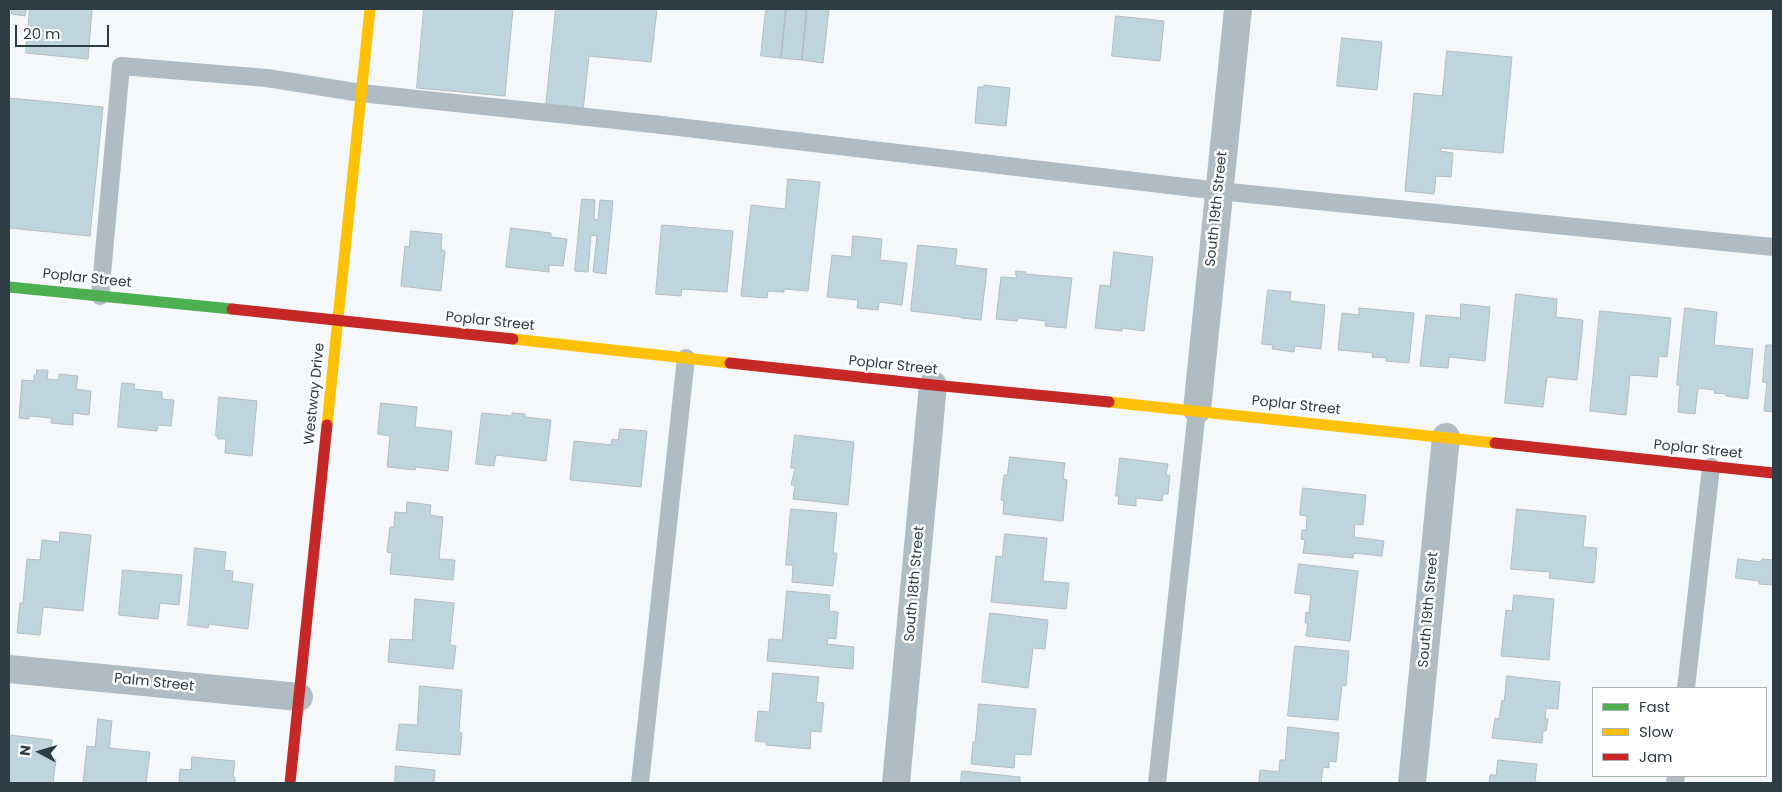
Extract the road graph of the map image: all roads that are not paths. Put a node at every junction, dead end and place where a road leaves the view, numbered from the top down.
1 (370, 9) edge
2 (1238, 9) edge
3 (361, 93) junction
4 (1219, 191) junction
5 (1773, 247) edge
6 (9, 287) edge
7 (100, 296) junction
8 (337, 320) junction
9 (686, 358) junction
10 (933, 385) junction
11 (1197, 410) junction
12 (1446, 437) junction
13 (1712, 466) junction
14 (1773, 473) edge
15 (9, 669) edge
16 (1686, 687) edge
17 (300, 697) junction
18 (290, 783) edge
19 (640, 783) edge
20 (896, 783) edge
21 (1157, 783) edge
22 (1412, 783) edge

1 - 3 street, Westway Drive
2 - 4 street, South 19th Street
3 - 4 lane
3 - 7 lane
3 - 8 street, Westway Drive
4 - 5 lane
4 - 11 street, South 19th Street
6 - 7 street, Poplar Street
7 - 8 street, Poplar Street
8 - 9 street, Poplar Street
8 - 17 street, Westway Drive
9 - 10 street, Poplar Street
9 - 19 lane
10 - 11 street, Poplar Street
10 - 20 street, South 18th Street
11 - 12 street, Poplar Street
11 - 21 lane
12 - 13 street, Poplar Street
12 - 22 street, South 19th Street
13 - 14 street, Poplar Street
13 - 16 lane
15 - 17 street, Palm Street
17 - 18 street, Westway Drive

